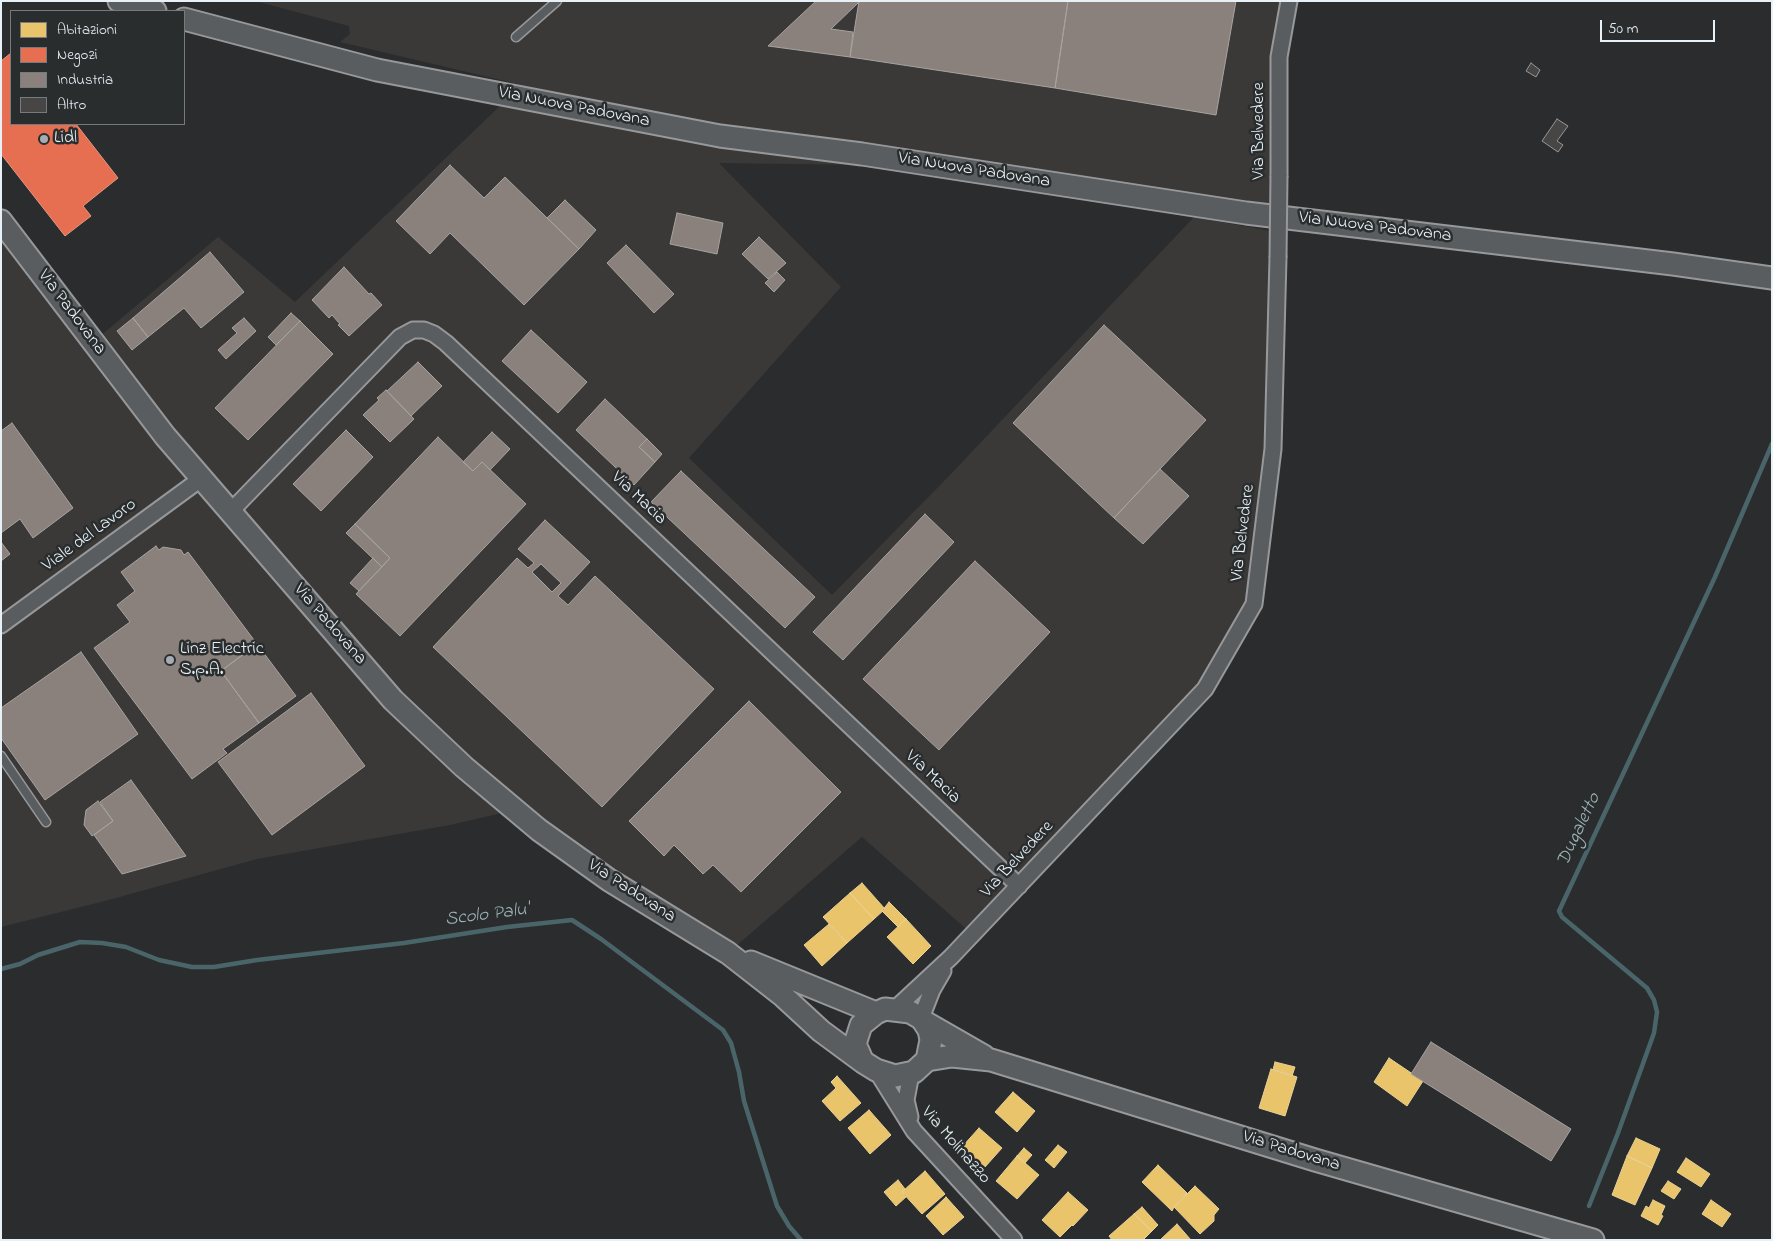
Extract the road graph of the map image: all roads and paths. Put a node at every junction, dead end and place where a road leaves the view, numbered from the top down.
1 (120, 1) edge
2 (557, 1) edge
3 (1289, 1) edge
4 (152, 10) edge
5 (185, 19) edge
6 (516, 37) dead end
7 (1, 221) edge
8 (1772, 278) edge
9 (202, 478) junction
10 (230, 512) junction
11 (1, 624) edge
12 (1, 756) edge
13 (46, 822) dead end
14 (1019, 886) junction
15 (728, 952) junction
16 (951, 957) junction
17 (885, 1011) junction
18 (923, 1020) junction
19 (991, 1060) junction
20 (870, 1066) junction
21 (920, 1066) junction
22 (914, 1131) junction
23 (1014, 1240) edge
24 (1594, 1240) edge

1 - 4 street
2 - 6 lane
3 - 14 street, Via Belvedere, bridge
5 - 8 street, Via Nuova Padovana
7 - 9 street, Via Padovana
9 - 10 street, Via Padovana
9 - 11 street, Viale del Lavoro
10 - 14 street, Via Macia
10 - 15 street, Via Padovana
12 - 13 lane
14 - 16 street, Via Belvedere
15 - 17 street, Via Padovana
15 - 20 street, Via Padovana
16 - 17 street, Via Belvedere
16 - 18 street, Via Belvedere
17 - 18 street, Via Padovana
17 - 20 street
18 - 19 street, Via Padovana
18 - 21 street
19 - 21 street, Via Padovana
19 - 24 street, Via Padovana
20 - 21 street, Via Padovana
20 - 22 street, Via Molinazzo
21 - 22 street
22 - 23 street, Via Molinazzo

